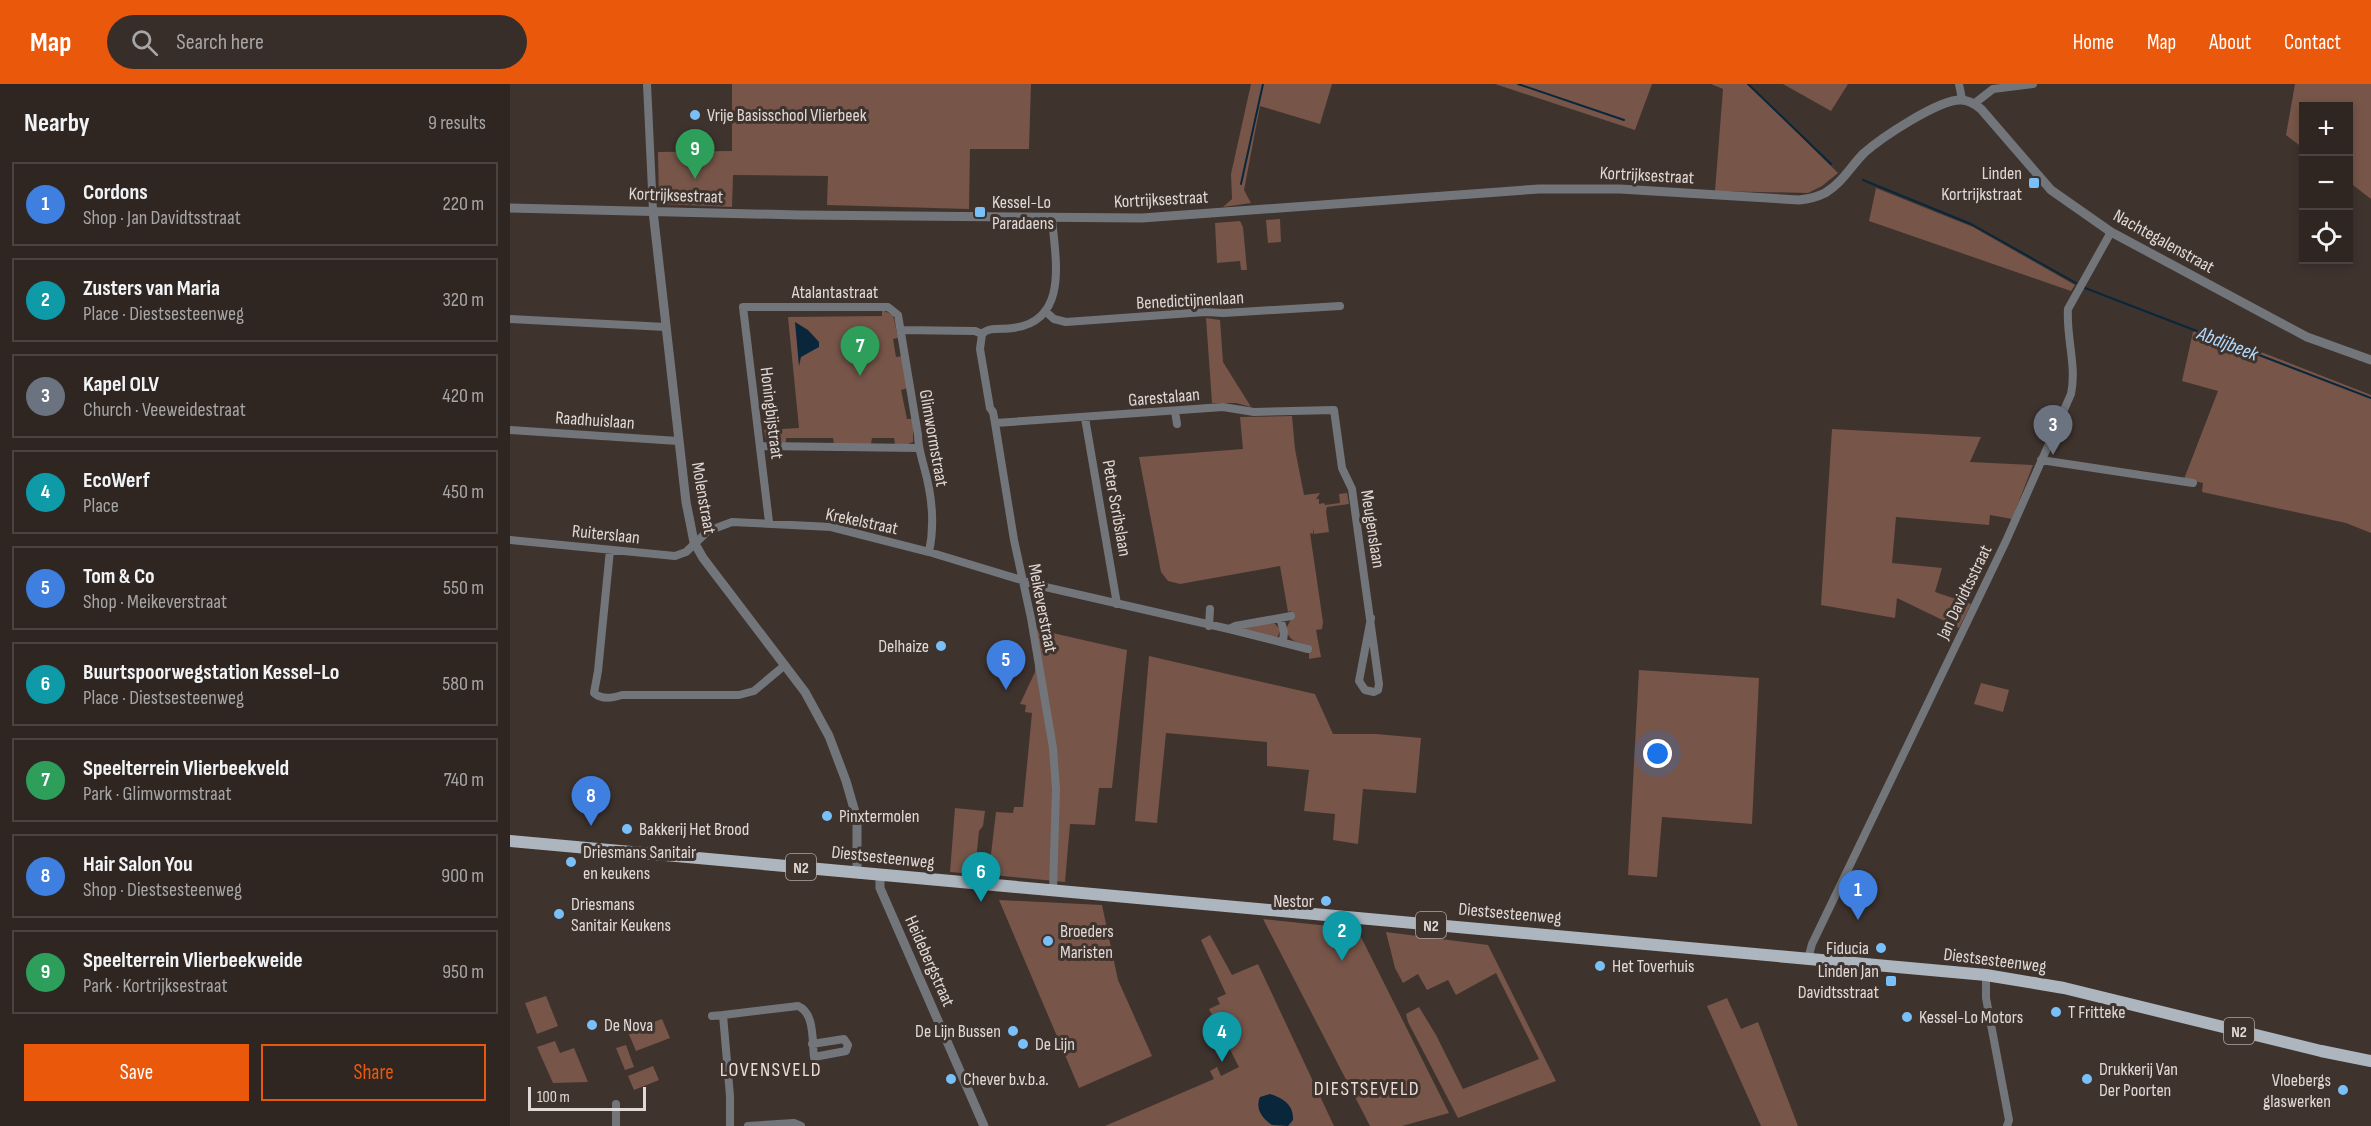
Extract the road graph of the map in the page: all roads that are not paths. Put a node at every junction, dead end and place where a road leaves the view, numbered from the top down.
1 (648, 84) edge
2 (1959, 84) edge
3 (2033, 84) edge
4 (1962, 99) junction
5 (1975, 103) junction
6 (510, 208) edge
7 (653, 211) junction
8 (1052, 218) junction
9 (2111, 232) junction
10 (1340, 306) dead end
11 (743, 307) joint
12 (1045, 311) junction
13 (510, 319) edge
14 (666, 327) junction
15 (901, 330) junction
16 (982, 334) junction
17 (2371, 360) edge
18 (1334, 410) joint
19 (1175, 411) junction
20 (1085, 418) junction
21 (995, 423) junction
22 (1177, 424) dead end
23 (510, 430) edge
24 (678, 441) junction
25 (761, 446) junction
26 (918, 448) junction
27 (2041, 460) junction
28 (2193, 483) dead end
29 (769, 522) junction
30 (510, 540) edge
31 (694, 542) junction
32 (610, 550) junction
33 (929, 552) junction
34 (1023, 582) junction
35 (1118, 604) junction
36 (1210, 609) dead end
37 (1291, 616) dead end
38 (1280, 618) junction
39 (1371, 618) junction
40 (1209, 626) junction
41 (1229, 629) junction
42 (1283, 642) junction
43 (1308, 649) dead end
44 (785, 665) junction
45 (1362, 666) junction
46 (1377, 668) junction
47 (510, 842) edge
48 (857, 872) junction
49 (880, 875) junction
50 (1053, 891) junction
51 (1808, 959) junction
52 (1986, 975) junction
53 (723, 1015) junction
54 (712, 1016) dead end
55 (812, 1044) dead end
56 (2320, 1051) junction
57 (2371, 1061) edge
58 (2371, 1070) edge
59 (616, 1104) dead end
60 (616, 1126) edge
61 (730, 1126) edge
62 (748, 1126) edge
63 (801, 1126) edge
64 (984, 1126) edge
65 (2007, 1126) edge

1 - 7 street, Molenstraat
2 - 4 street
3 - 5 street
4 - 5 street
4 - 8 street, Kortrijksestraat
5 - 9 street, Nachtegalenstraat
6 - 7 street, Kortrijksestraat
7 - 8 street, Kortrijksestraat
7 - 14 street, Molenstraat
8 - 12 street
9 - 17 street, Nachtegalenstraat
9 - 27 street, Jan Davidtsstraat
10 - 12 street, Benedictijnenlaan
11 - 15 street, Atalantastraat
11 - 25 street, Honingbijstraat
12 - 16 street
13 - 14 street
14 - 24 street, Molenstraat
15 - 16 street
15 - 26 street, Glimwormstraat
16 - 21 street, Meikeverstraat
18 - 19 street, Garestalaan
18 - 39 street, Meugenslaan
19 - 20 street, Garestalaan
19 - 22 street
20 - 21 street, Garestalaan
20 - 35 street, Peter Scribslaan
21 - 34 street, Meikeverstraat
23 - 24 street, Raadhuislaan
24 - 31 street, Molenstraat
25 - 26 street
25 - 29 street, Honingbijstraat
26 - 33 street, Glimwormstraat
27 - 28 street
27 - 51 street, Jan Davidtsstraat
29 - 31 street, Krekelstraat
29 - 33 street, Krekelstraat
30 - 32 street, Ruiterslaan
31 - 32 street, Ruiterslaan
31 - 44 street, Molenstraat
32 - 44 street
33 - 34 street, Krekelstraat
34 - 35 street, Krekelstraat
34 - 50 street, Meikeverstraat
35 - 40 street, Krekelstraat
36 - 40 street
37 - 38 street
38 - 41 street
38 - 42 street
39 - 45 street, Meugenslaan
39 - 46 street, Meugenslaan
40 - 41 street, Krekelstraat
41 - 42 street, Krekelstraat
42 - 43 street, Krekelstraat
44 - 48 street, Molenstraat
45 - 46 street
45 - 46 street, Meugenslaan
47 - 48 main road, Diestsesteenweg / N2
48 - 49 main road, Diestsesteenweg / N2
49 - 50 main road, Diestsesteenweg / N2
49 - 64 street, Heidebergstraat
50 - 51 main road, Diestsesteenweg / N2
51 - 52 main road, Diestsesteenweg / N2
52 - 56 main road, Diestsesteenweg / N2
52 - 65 street
53 - 54 street
53 - 55 street
53 - 61 street
56 - 57 main road, Diestsesteenweg / N2
56 - 58 main road, Diestsesteenweg / N2
59 - 60 street
62 - 63 street

